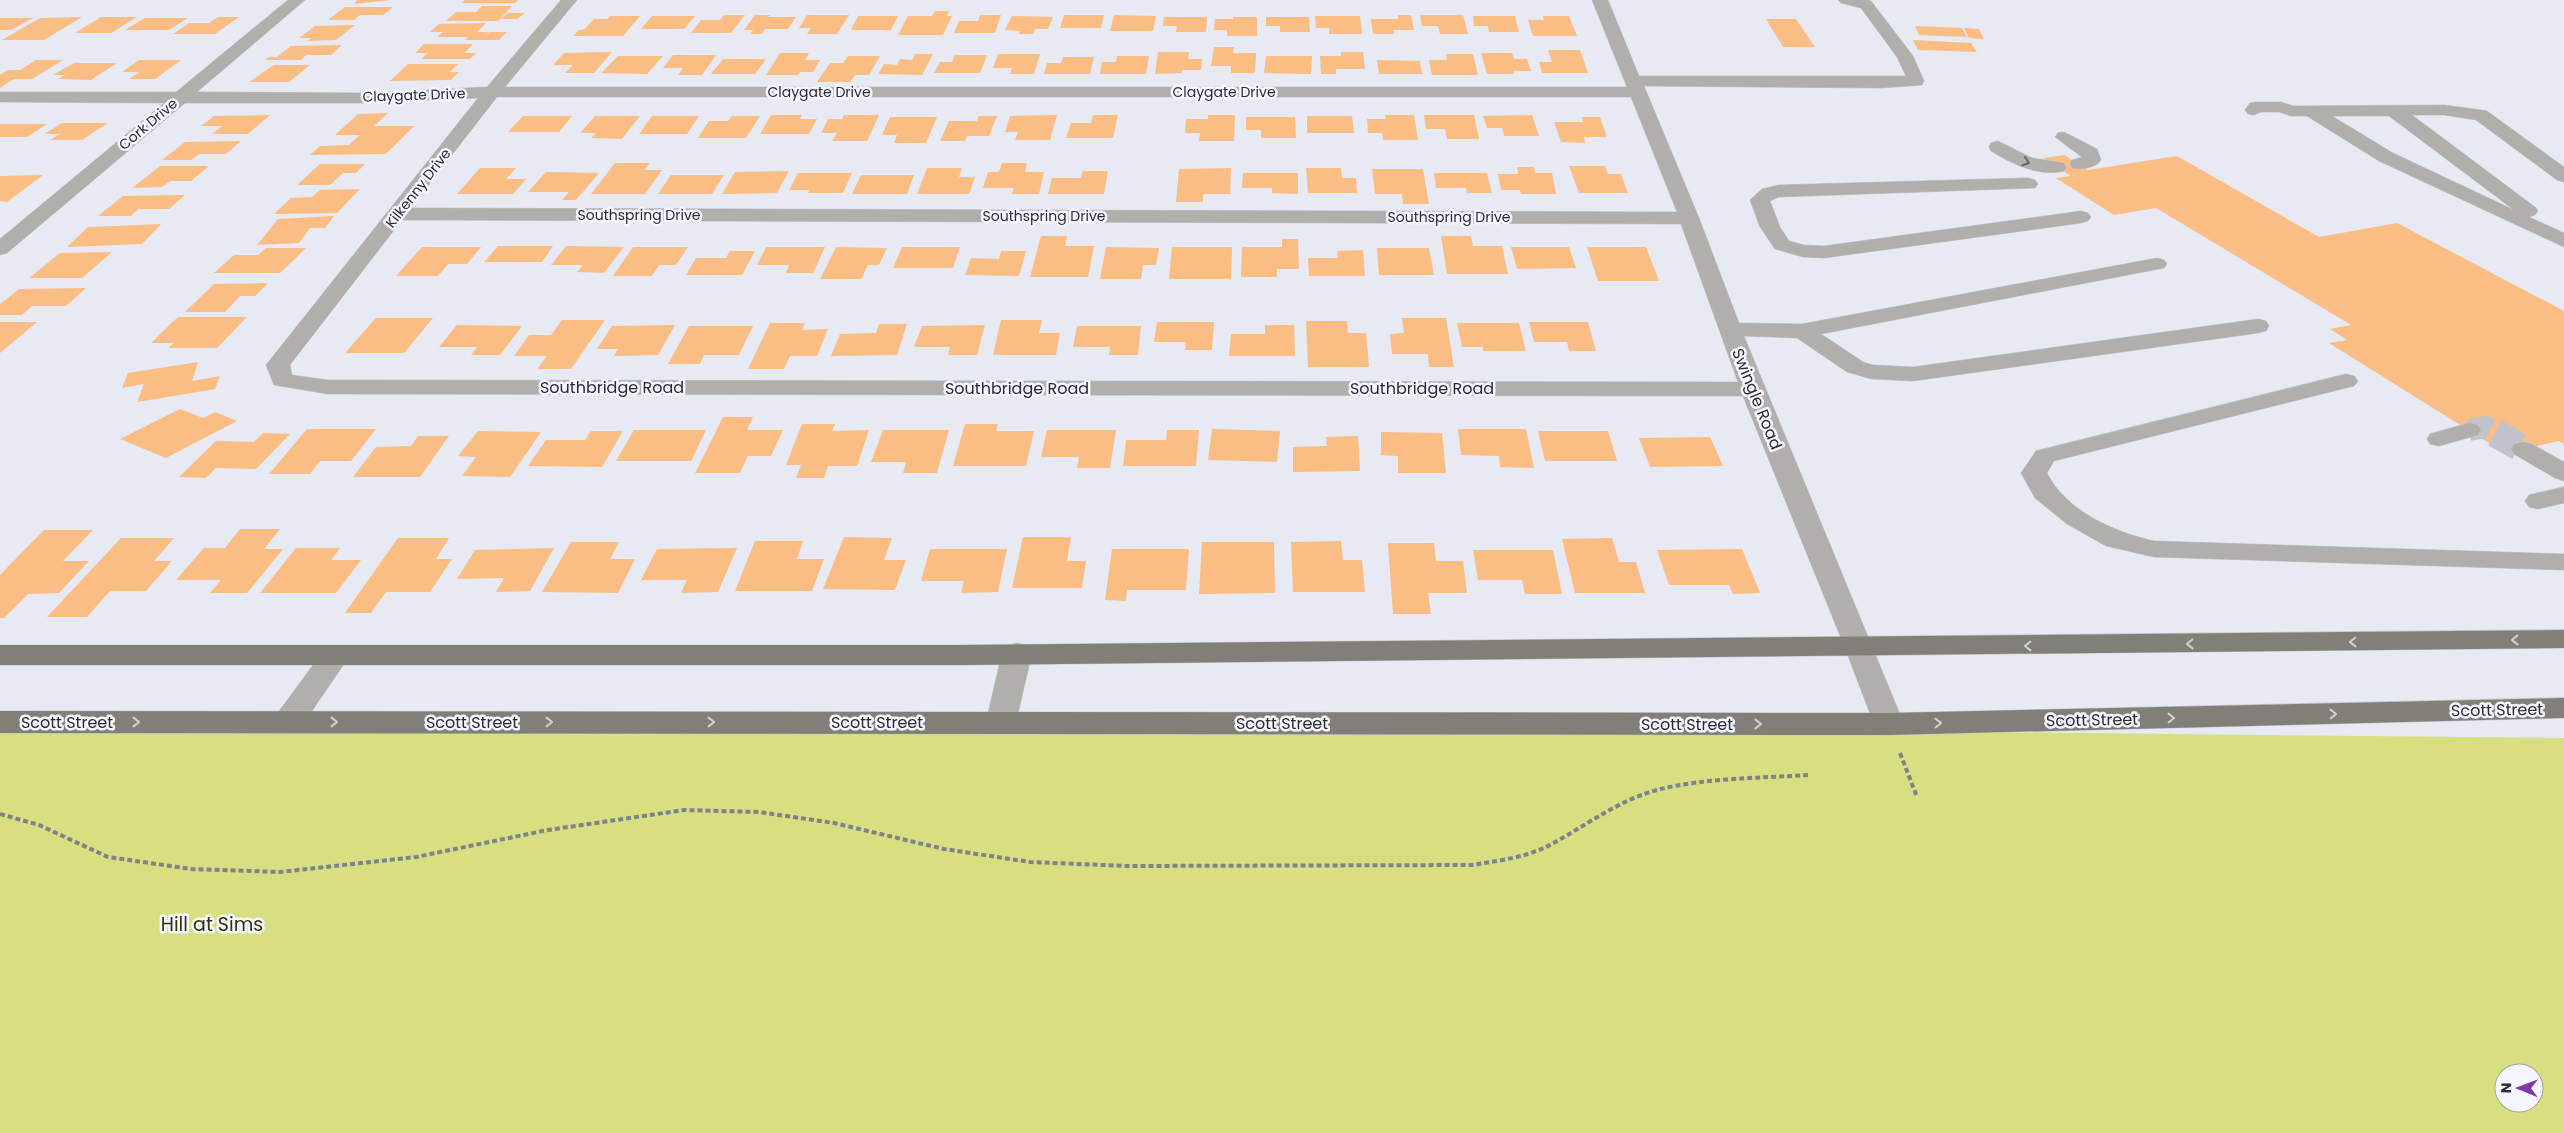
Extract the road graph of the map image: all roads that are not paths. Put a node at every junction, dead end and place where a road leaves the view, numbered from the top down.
1 (297, 0) edge
2 (569, 0) edge
3 (1600, 0) edge
4 (1846, 0) edge
5 (1635, 86) junction
6 (492, 92) junction
7 (0, 97) edge
8 (180, 97) junction
9 (2247, 110) dead end
10 (2393, 110) junction
11 (2311, 111) junction
12 (2064, 137) dead end
13 (1998, 147) dead end
14 (2079, 164) dead end
15 (2057, 167) dead end
16 (2564, 176) edge
17 (2028, 184) dead end
18 (398, 214) junction
19 (2081, 217) dead end
20 (1689, 218) junction
21 (2516, 218) junction
22 (0, 222) edge
23 (32, 222) junction
24 (2564, 240) edge
25 (0, 249) edge
26 (2157, 264) dead end
27 (2258, 326) dead end
28 (1730, 329) junction
29 (1802, 331) junction
30 (282, 380) joint
31 (2346, 381) dead end
32 (1752, 389) junction
33 (2469, 430) tunnel mouth
34 (2440, 439) dead end
35 (2523, 449) tunnel mouth
36 (2564, 473) edge
37 (2564, 494) edge
38 (2538, 501) dead end
39 (2564, 562) edge
40 (2564, 639) edge
41 (1860, 648) junction
42 (1017, 653) junction
43 (0, 655) edge
44 (334, 657) junction
45 (2564, 708) edge
46 (0, 722) edge
47 (288, 722) junction
48 (1002, 722) junction
49 (1889, 724) junction

1 - 8 street, Cork Drive
2 - 6 street, Kilkenny Drive
3 - 5 street, Swingle Road
4 - 5 street, Claygate Drive
5 - 6 street, Claygate Drive
5 - 20 street, Swingle Road
6 - 8 street, Claygate Drive
6 - 18 street, Kilkenny Drive
7 - 8 street, Claygate Drive
8 - 23 street, Cork Drive
9 - 11 street
10 - 11 street
10 - 16 street
10 - 21 street
11 - 21 street
12 - 14 street
13 -> 15 street
17 - 19 street
18 - 20 street, Southspring Drive
18 - 30 street, Kilkenny Drive
20 - 28 street, Swingle Road
21 - 24 street
22 - 23 street
23 - 25 street, Cork Drive
26 - 29 street
27 - 29 street
28 - 29 street
28 - 32 street, Swingle Road
30 - 32 street, Southbridge Road
31 - 39 street
32 - 41 street, Swingle Road
33 - 34 street
35 - 36 street
37 - 38 street
40 -> 41 main road
41 - 42 main road
41 - 49 street, Swingle Road
42 - 44 main road
42 - 48 street
43 - 44 main road
44 - 47 street
49 -> 45 main road, Scott Street
46 -> 47 main road, Scott Street
47 -> 48 main road, Scott Street
48 -> 49 main road, Scott Street

